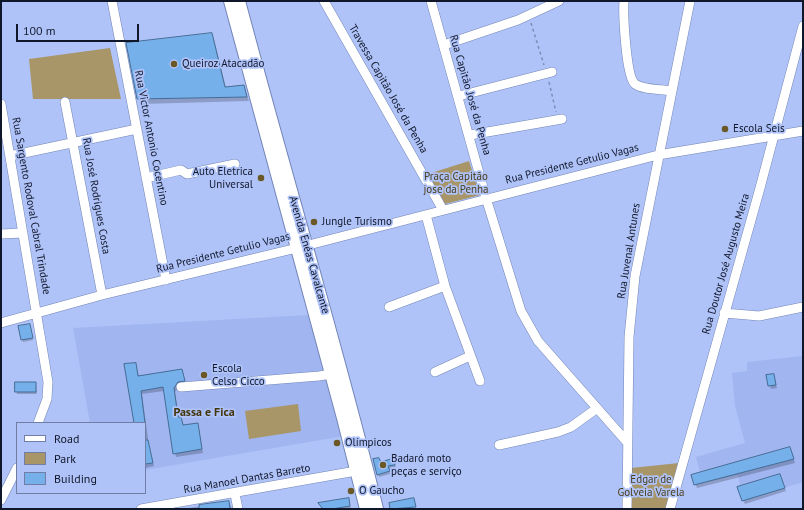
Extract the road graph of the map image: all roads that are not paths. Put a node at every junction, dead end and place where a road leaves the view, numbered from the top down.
1 (112, 1) edge
2 (230, 1) edge
3 (239, 1) edge
4 (324, 1) edge
5 (431, 1) edge
6 (559, 1) edge
7 (624, 1) edge
8 (690, 1) edge
9 (803, 26) edge
10 (243, 32) junction
11 (801, 37) edge
12 (444, 45) junction
13 (549, 73) road end
14 (672, 91) junction
15 (459, 96) junction
16 (65, 102) dead end
17 (1, 104) edge
18 (560, 119) road end
19 (137, 129) junction
20 (803, 131) edge
21 (470, 135) junction
22 (774, 137) junction
23 (74, 143) junction
24 (658, 155) junction
25 (10, 156) junction
26 (235, 164) dead end
27 (146, 178) junction
28 (486, 198) junction
29 (443, 210) junction
30 (426, 215) junction
31 (23, 233) junction
32 (1, 234) edge
33 (302, 246) junction
34 (166, 280) junction
35 (445, 286) junction
36 (102, 295) junction
37 (317, 301) junction
38 (388, 307) dead end
39 (803, 307) edge
40 (37, 312) junction
41 (724, 313) junction
42 (1, 323) edge
43 (470, 356) junction
44 (435, 372) dead end
45 (331, 374) junction
46 (480, 380) dead end
47 (181, 388) dead end
48 (596, 409) junction
49 (348, 416) junction
50 (38, 422) edge
51 (626, 441) junction
52 (499, 445) dead end
53 (16, 469) edge
54 (356, 471) junction
55 (5, 483) edge
56 (235, 494) junction
57 (1, 500) edge
58 (141, 509) edge
59 (238, 509) edge
60 (366, 509) edge
61 (377, 509) edge
62 (626, 509) edge
63 (670, 509) edge

1 - 19 street, Rua Victor Antonio Cocentino
2 - 10 main road, Avenida Enéas Cavalcante
3 - 10 main road, Avenida Enéas Cavalcante
4 - 29 street, Travessa Capitão José da Penha
5 - 12 street, Rua Capitão José da Penha
6 - 12 street
7 - 14 street
8 - 14 street, Rua Juvenal Antunes
9 - 11 street, Rua Doutor José Augusto Meira
10 - 33 main road, Avenida Enéas Cavalcante
11 - 22 street, Rua Doutor José Augusto Meira
12 - 15 street, Rua Capitão José da Penha
13 - 15 street
14 - 24 street, Rua Juvenal Antunes
15 - 21 street, Rua Capitão José da Penha
16 - 23 street, Rua José Rodrigues Costa
17 - 25 street, Rua Sargento Rodoval Cabral Trindade
18 - 21 street
19 - 23 street
19 - 27 street, Rua Victor Antonio Cocentino
20 - 22 street, Rua Presidente Getulio Vagas
21 - 28 street, Rua Capitão José da Penha
22 - 24 street, Rua Presidente Getulio Vagas
22 - 41 street, Rua Doutor José Augusto Meira
23 - 25 street
23 - 36 street, Rua José Rodrigues Costa
24 - 28 street, Rua Presidente Getulio Vagas
24 - 51 street, Rua Juvenal Antunes
25 - 31 street, Rua Sargento Rodoval Cabral Trindade
26 - 27 street
27 - 34 street, Rua Victor Antonio Cocentino
28 - 29 street, Rua Presidente Getulio Vagas
28 - 48 street, Rua Capitão José da Penha
29 - 30 street, Rua Presidente Getulio Vagas
30 - 33 street, Rua Presidente Getulio Vagas
30 - 35 street
31 - 32 street
31 - 40 street, Rua Sargento Rodoval Cabral Trindade
33 - 34 street, Rua Presidente Getulio Vagas
33 - 37 main road, Avenida Enéas Cavalcante
34 - 36 street, Rua Presidente Getulio Vagas
35 - 38 street
35 - 43 street
36 - 40 street, Rua Presidente Getulio Vagas
37 - 45 main road, Avenida Enéas Cavalcante
37 - 49 main road, Avenida Enéas Cavalcante
39 - 41 street
40 - 42 street, Rua Presidente Getulio Vagas
40 - 50 street, Rua Sargento Rodoval Cabral Trindade
41 - 63 street, Rua Doutor José Augusto Meira
43 - 44 street
43 - 46 street
45 - 47 street
45 - 49 main road, Avenida Enéas Cavalcante
48 - 51 street, Rua Capitão José da Penha
48 - 52 street
49 - 54 main road, Avenida Enéas Cavalcante
49 - 61 main road, Avenida Enéas Cavalcante
51 - 62 street, Rua Juvenal Antunes
53 - 55 street
54 - 56 street, Rua Manoel Dantas Barreto
54 - 60 main road, Avenida Enéas Cavalcante
55 - 57 street
56 - 58 street, Rua Manoel Dantas Barreto
56 - 59 street

